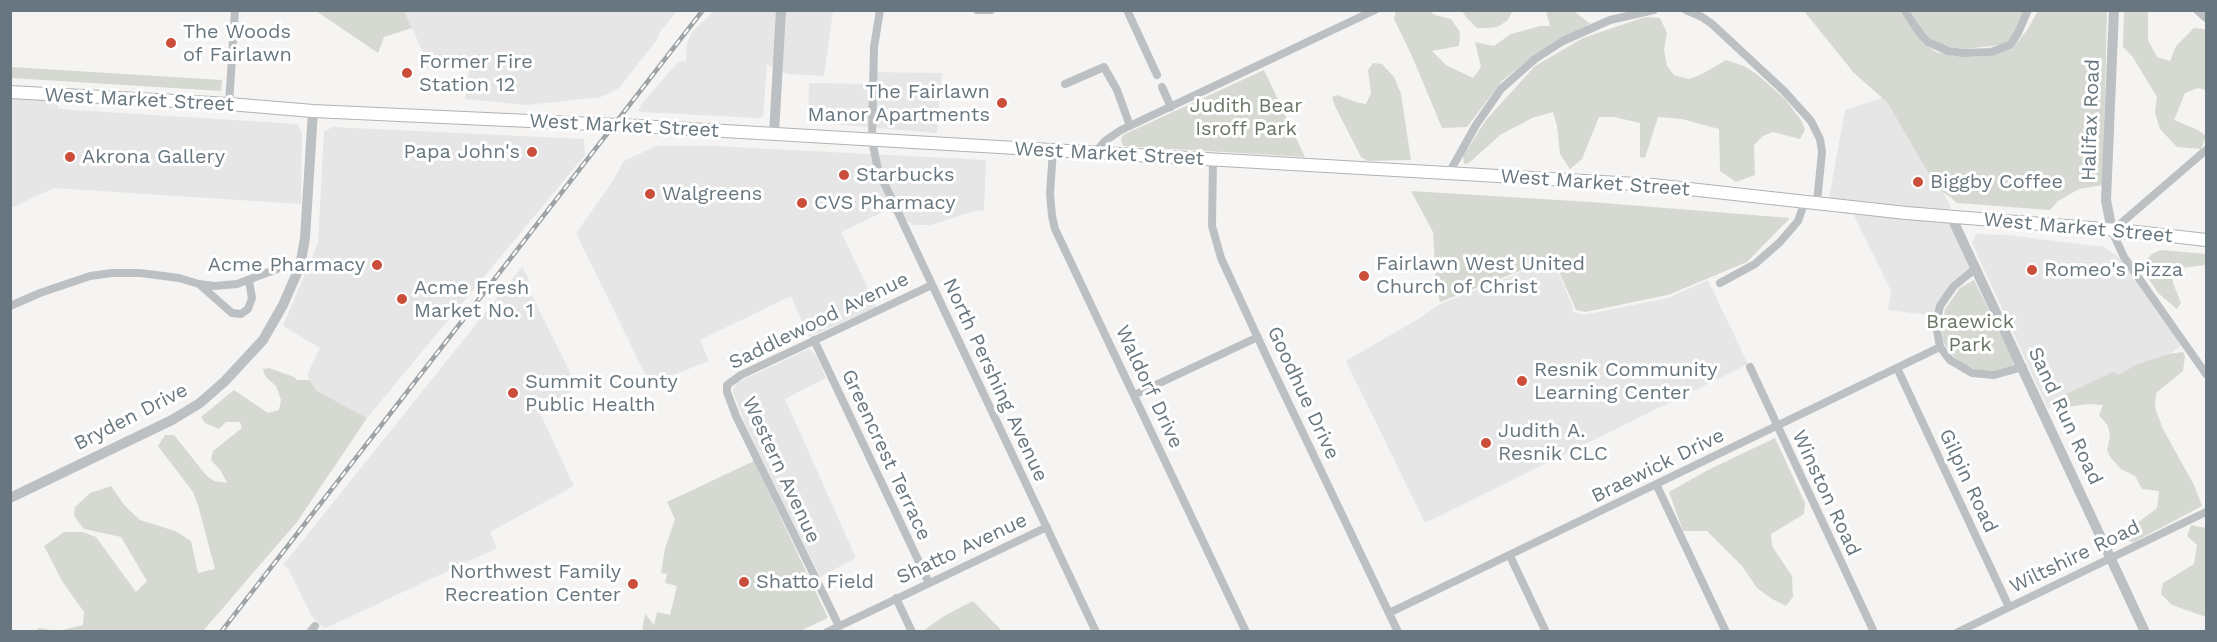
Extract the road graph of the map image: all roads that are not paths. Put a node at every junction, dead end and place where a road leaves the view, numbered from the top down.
1 (235, 10) edge
2 (781, 10) edge
3 (880, 10) edge
4 (977, 10) edge
5 (991, 10) edge
6 (1127, 10) edge
7 (1375, 10) edge
8 (1654, 10) edge
9 (1686, 10) edge
10 (1904, 10) edge
11 (2028, 10) edge
12 (2114, 10) edge
13 (2197, 10) edge
14 (2206, 18) edge
15 (1157, 75) dead end
16 (1065, 84) dead end
17 (1162, 87) dead end
18 (10, 92) edge
19 (229, 104) junction
20 (1171, 107) junction
21 (313, 111) junction
22 (1130, 126) junction
23 (774, 134) junction
24 (872, 140) junction
25 (2206, 150) edge
26 (1053, 151) junction
27 (1095, 153) junction
28 (1213, 160) junction
29 (1449, 173) junction
30 (1811, 202) junction
31 (1951, 216) junction
32 (2112, 231) junction
33 (2206, 240) edge
34 (1976, 268) junction
35 (277, 269) dead end
36 (249, 281) junction
37 (1720, 283) dead end
38 (199, 284) junction
39 (932, 285) junction
40 (10, 306) edge
41 (1258, 337) junction
42 (814, 340) junction
43 (1940, 347) junction
44 (1750, 367) dead end
45 (2023, 367) junction
46 (1897, 368) junction
47 (2206, 374) edge
48 (727, 392) joint
49 (1134, 395) junction
50 (1777, 426) junction
51 (1657, 486) junction
52 (10, 498) edge
53 (2206, 512) edge
54 (1047, 527) junction
55 (1510, 556) junction
56 (2111, 558) junction
57 (929, 583) junction
58 (896, 598) junction
59 (2009, 607) junction
60 (1389, 613) junction
61 (838, 626) junction
62 (827, 632) edge
63 (912, 632) edge
64 (1096, 632) edge
65 (1246, 632) edge
66 (1398, 632) edge
67 (1545, 632) edge
68 (1726, 632) edge
69 (1874, 632) edge
70 (1958, 632) edge
71 (2145, 632) edge

1 - 19 street
2 - 23 street
3 - 24 street, North Pershing Avenue
4 - 5 street
6 - 15 street
7 - 20 street
8 - 29 street
9 - 30 street
10 - 11 street
12 - 32 street, Halifax Road
13 - 14 street
16 - 22 street
17 - 20 street
18 - 19 main road, West Market Street
19 - 21 main road, West Market Street
20 - 22 street
21 - 23 main road, West Market Street
21 - 52 street, Bryden Drive
22 - 27 street
23 - 24 main road, West Market Street
24 - 26 main road, West Market Street
24 - 39 street, North Pershing Avenue
25 - 32 street
26 - 27 main road, West Market Street
26 - 49 street, Waldorf Drive
27 - 28 main road, West Market Street
28 - 29 main road, West Market Street
28 - 41 street, Goodhue Drive
29 - 30 main road, West Market Street
30 - 31 main road, West Market Street
30 - 37 street
31 - 32 main road, West Market Street
31 - 34 street, Sand Run Road
32 - 33 main road, West Market Street
32 - 47 street
34 - 43 street
34 - 45 street, Sand Run Road
35 - 36 street
36 - 38 street
36 - 38 street
38 - 40 street
39 - 42 street, Saddlewood Avenue
39 - 54 street, North Pershing Avenue
41 - 49 street
41 - 60 street, Goodhue Drive
42 - 48 street, Saddlewood Avenue
42 - 57 street, Greencrest Terrace
43 - 45 street
43 - 46 street, Braewick Drive
44 - 50 street, Winston Road
45 - 56 street, Sand Run Road
46 - 50 street, Braewick Drive
46 - 59 street, Gilpin Road
48 - 61 street, Western Avenue
49 - 65 street, Waldorf Drive
50 - 51 street, Braewick Drive
50 - 69 street, Winston Road
51 - 55 street, Braewick Drive
51 - 68 street
53 - 56 street, Wiltshire Road
54 - 57 street, Shatto Avenue
54 - 64 street, North Pershing Avenue
55 - 60 street, Braewick Drive
55 - 67 street
56 - 59 street, Wiltshire Road
56 - 71 street, Sand Run Road
57 - 58 street, Shatto Avenue
58 - 61 street, Shatto Avenue
58 - 63 street
59 - 70 street, Wiltshire Road
60 - 66 street, Goodhue Drive
61 - 62 street, Shatto Avenue

